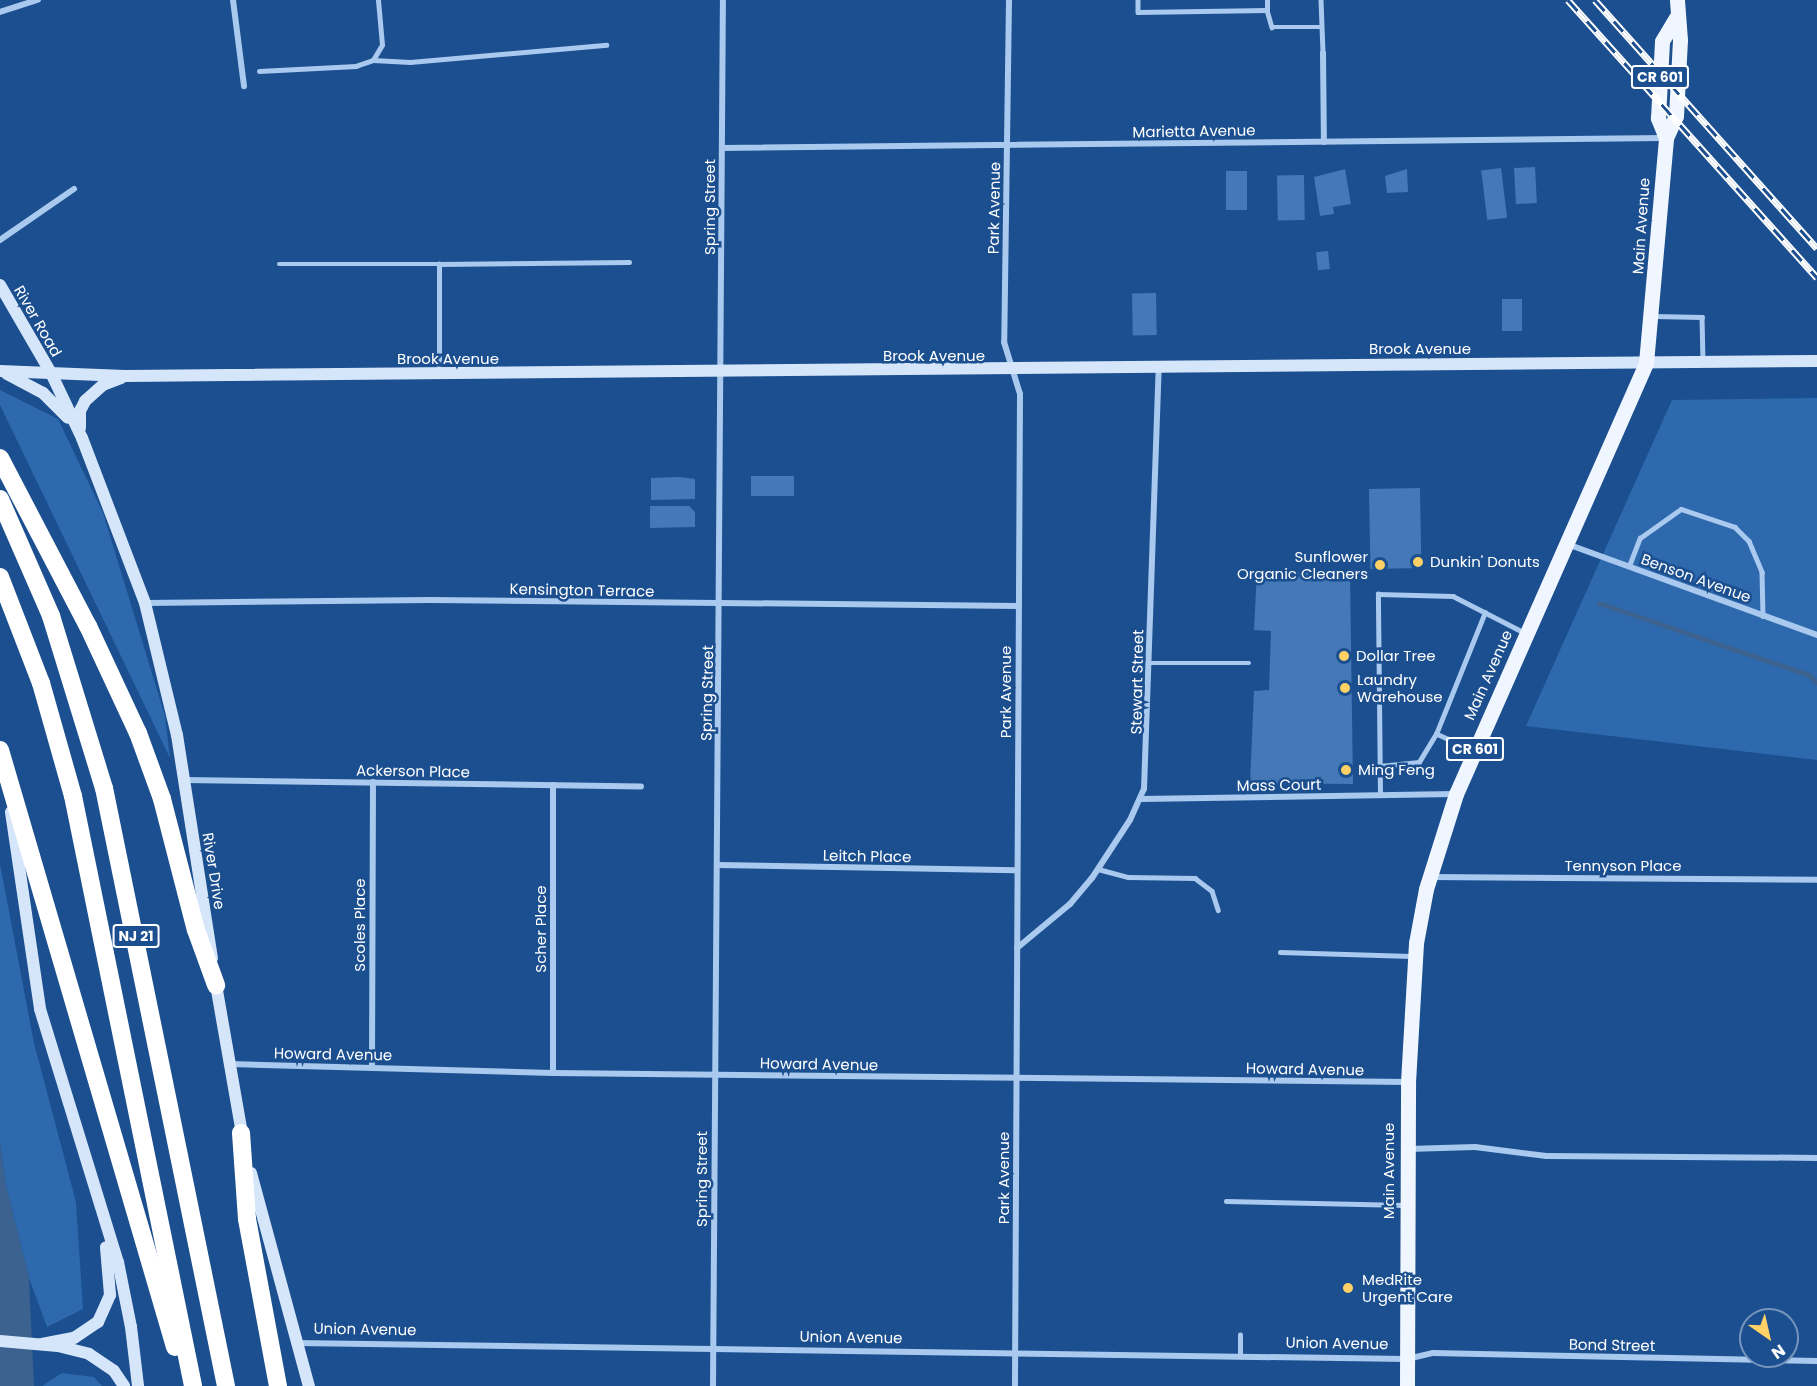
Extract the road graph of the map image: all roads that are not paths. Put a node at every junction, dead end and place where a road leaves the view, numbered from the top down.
1 (39, 0) edge
2 (234, 0) edge
3 (378, 0) edge
4 (723, 0) edge
5 (1009, 0) edge
6 (1138, 0) edge
7 (1267, 0) edge
8 (1321, 0) edge
9 (1677, 0) edge
10 (0, 10) edge
11 (1267, 10) junction
12 (1322, 27) junction
13 (606, 45) dead end
14 (1323, 53) joint
15 (373, 60) junction
16 (259, 71) dead end
17 (244, 86) dead end
18 (1666, 138) junction
19 (1324, 142) junction
20 (1007, 145) junction
21 (722, 148) junction
22 (74, 189) dead end
23 (0, 240) edge
24 (629, 262) dead end
25 (279, 264) dead end
26 (439, 264) junction
27 (0, 285) edge
28 (1652, 315) junction
29 (1817, 361) edge
30 (1703, 362) junction
31 (1646, 363) junction
32 (1160, 368) junction
33 (1012, 370) junction
34 (0, 372) edge
35 (722, 372) junction
36 (51, 373) junction
37 (439, 374) junction
38 (125, 376) junction
39 (82, 438) junction
40 (0, 458) edge
41 (0, 499) edge
42 (1567, 544) junction
43 (1629, 567) junction
44 (0, 577) edge
45 (145, 603) junction
46 (720, 603) junction
47 (1019, 606) junction
48 (1485, 612) junction
49 (1763, 616) junction
50 (1526, 634) junction
51 (1817, 635) edge
52 (1149, 663) junction
53 (1249, 663) dead end
54 (1436, 734) junction
55 (0, 751) edge
56 (1474, 752) junction
57 (1379, 766) junction
58 (184, 780) junction
59 (373, 782) junction
60 (553, 785) junction
61 (641, 786) dead end
62 (1455, 794) junction
63 (1380, 795) junction
64 (1140, 799) junction
65 (717, 865) junction
66 (1098, 869) junction
67 (1017, 870) junction
68 (1430, 877) junction
69 (1817, 880) edge
70 (1218, 910) dead end
71 (1017, 948) junction
72 (1280, 952) dead end
73 (1414, 956) junction
74 (216, 985) junction
75 (230, 1064) junction
76 (372, 1067) junction
77 (553, 1072) junction
78 (714, 1074) junction
79 (1016, 1078) junction
80 (1408, 1082) junction
81 (242, 1133) junction
82 (1407, 1149) junction
83 (1817, 1158) edge
84 (98, 1196) junction
85 (1226, 1200) dead end
86 (1407, 1205) junction
87 (1240, 1335) dead end
88 (0, 1341) edge
89 (296, 1343) junction
90 (42, 1344) junction
91 (713, 1350) junction
92 (1015, 1354) junction
93 (1240, 1357) junction
94 (1407, 1359) junction
95 (1817, 1361) edge
96 (124, 1386) edge
97 (138, 1386) edge
98 (187, 1386) edge
99 (193, 1386) edge
100 (226, 1386) edge
101 (278, 1386) edge
102 (309, 1386) edge
103 (713, 1386) edge
104 (1014, 1386) edge
105 (1407, 1386) edge

1 - 10 street
2 - 17 street
3 - 15 lane
4 - 21 street, Spring Street
5 - 20 street, Park Avenue
6 - 11 lane
7 - 11 lane
8 - 12 lane
9 - 18 main road, Main Avenue / CR 601
11 - 12 lane
12 - 14 lane
13 - 15 lane
14 - 19 street
15 - 16 lane
18 - 19 street, Marietta Avenue
18 - 28 main road, Main Avenue / CR 601
19 - 20 street, Marietta Avenue
20 - 21 street, Marietta Avenue
20 - 33 street, Park Avenue
21 - 35 street, Spring Street
22 - 23 street
24 - 26 lane
25 - 26 lane
26 - 37 lane
27 - 36 main road, River Road
28 - 30 lane
28 - 31 main road, Main Avenue / CR 601
29 - 30 main road, Brook Avenue
30 - 31 main road, Brook Avenue
31 - 32 main road, Brook Avenue
31 - 42 main road, Main Avenue / CR 601
32 - 33 main road, Brook Avenue
32 - 52 street, Stewart Street
33 - 35 main road, Brook Avenue
33 - 47 street, Park Avenue
34 - 36 main road, Brook Avenue
34 - 39 main road
35 - 37 main road, Brook Avenue
35 - 46 street, Spring Street
36 - 38 main road, Brook Avenue
36 - 39 main road, River Drive
37 - 38 main road, Brook Avenue
38 - 39 main road
39 - 45 main road, River Drive
40 - 74 highway
41 - 100 highway, NJ 21
42 - 43 street, Benson Avenue
42 - 50 main road, Main Avenue / CR 601
43 - 49 street, Benson Avenue
43 - 49 lane
44 - 99 highway, NJ 21
45 - 46 street, Kensington Terrace
45 - 58 main road, River Drive
46 - 47 street, Kensington Terrace
46 - 65 street, Spring Street
47 - 67 street, Park Avenue
48 - 50 lane
48 - 54 lane
48 - 57 lane
49 - 51 street, Benson Avenue
50 - 56 main road, Main Avenue / CR 601
52 - 53 lane
52 - 64 street, Stewart Street
54 - 56 lane
54 - 57 lane
55 - 84 main road
55 - 98 highway
56 - 62 main road, Main Avenue / CR 601
57 - 63 lane
58 - 59 street, Ackerson Place
58 - 74 main road, River Drive
59 - 60 street, Ackerson Place
59 - 76 street, Scoles Place
60 - 61 street, Ackerson Place
60 - 77 street, Scher Place
62 - 63 street, Mass Court
62 - 68 main road, Main Avenue / CR 601
63 - 64 street, Mass Court
64 - 66 street, Stewart Street
65 - 67 street, Leitch Place
65 - 78 street, Spring Street
66 - 70 lane
66 - 71 street, Stewart Street
67 - 71 street, Park Avenue
68 - 69 street, Tennyson Place
68 - 73 main road, Main Avenue / CR 601
71 - 79 street, Park Avenue
72 - 73 lane
73 - 80 main road, Main Avenue / CR 601
74 - 75 main road, River Drive
75 - 76 street, Howard Avenue
75 - 81 main road, River Drive
76 - 77 street, Howard Avenue
77 - 78 street, Howard Avenue
78 - 79 street, Howard Avenue
78 - 91 street, Spring Street
79 - 80 street, Howard Avenue
79 - 92 street, Park Avenue
80 - 82 main road, Main Avenue / CR 601
81 - 89 main road, River Drive
81 - 101 highway
82 - 83 street
82 - 86 main road, Main Avenue / CR 601
84 - 90 main road
84 - 97 main road
85 - 86 lane
86 - 94 main road, Main Avenue / CR 601
87 - 93 lane
88 - 90 main road
89 - 91 street, Union Avenue
89 - 102 main road, River Drive
90 - 96 main road
91 - 92 street, Union Avenue
91 - 103 street, Spring Street
92 - 93 street, Union Avenue
92 - 104 street, Park Avenue
93 - 94 street, Union Avenue
94 - 95 street, Bond Street
94 - 105 main road, Main Avenue / CR 601

